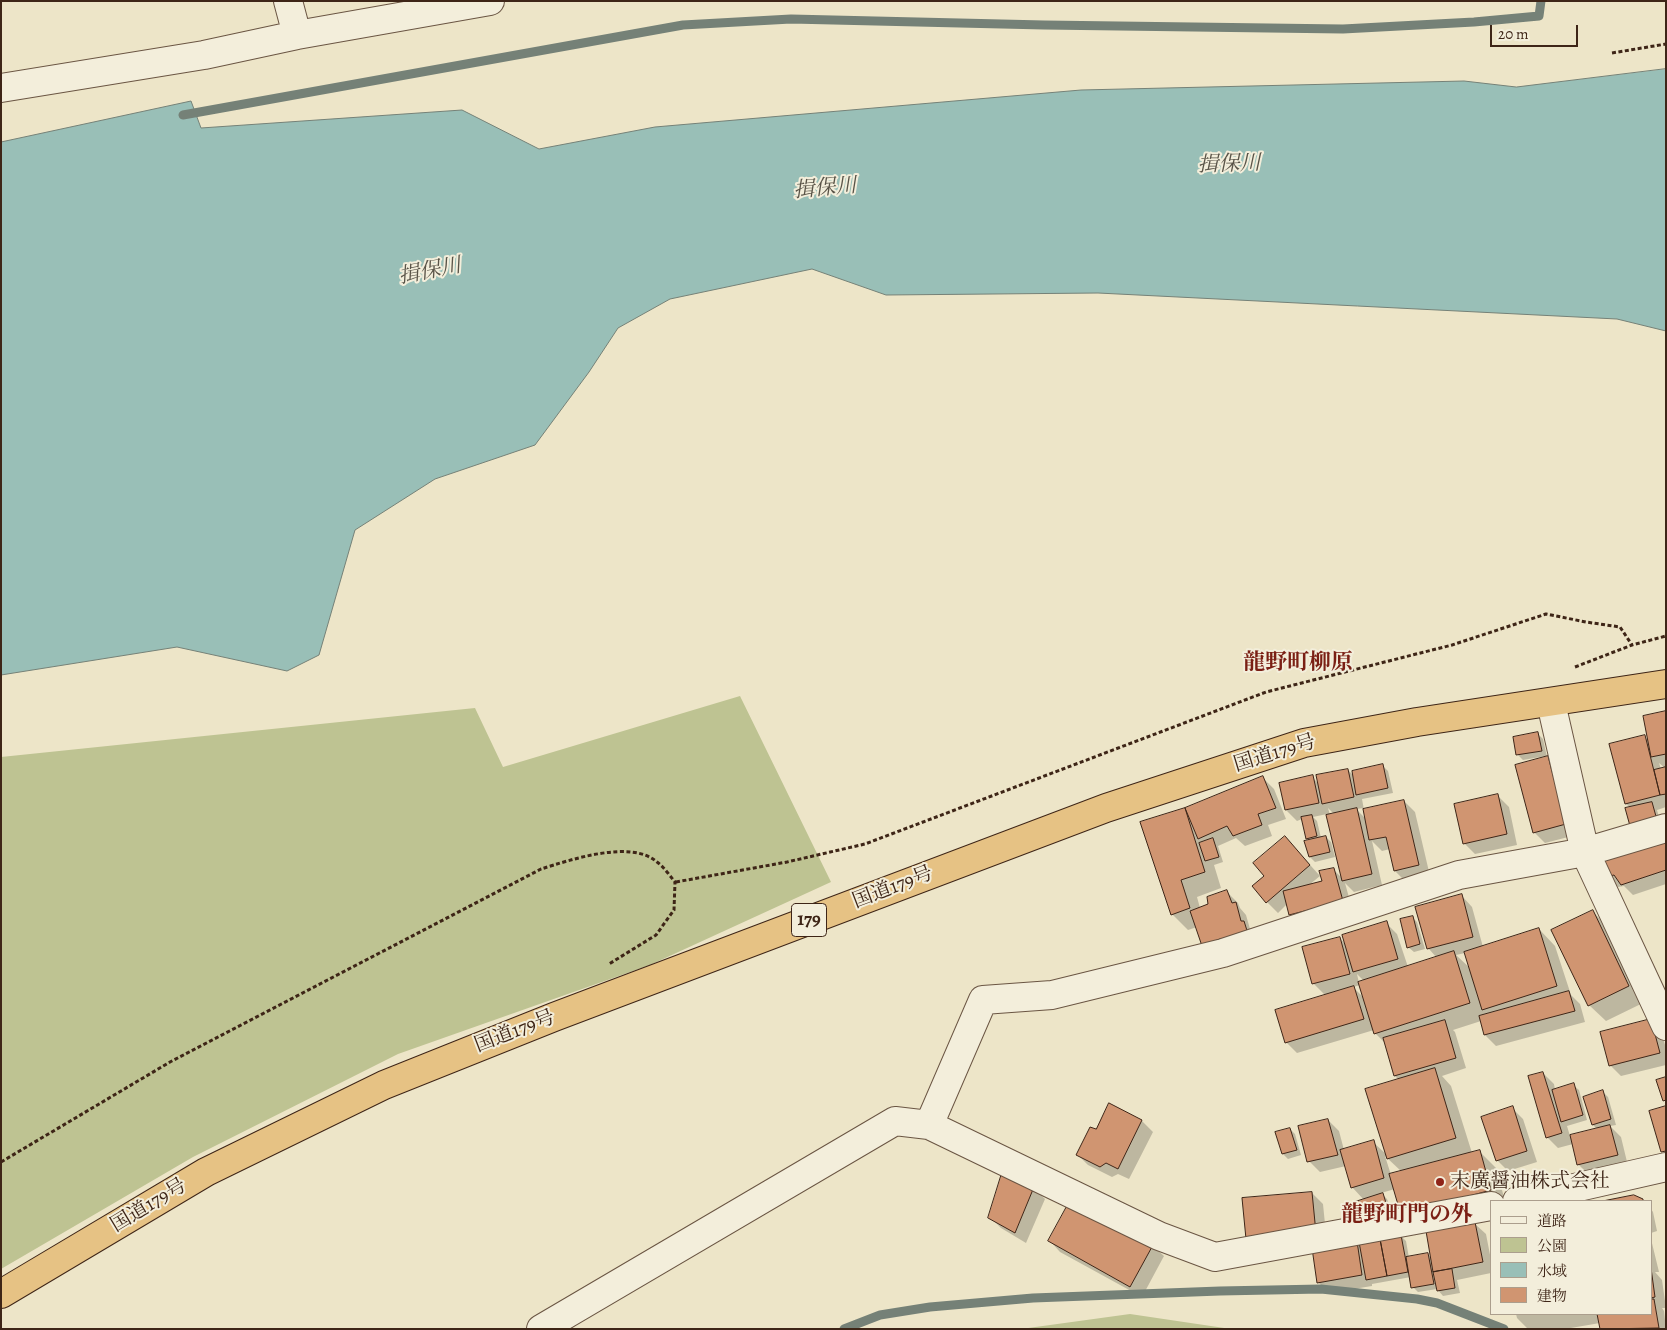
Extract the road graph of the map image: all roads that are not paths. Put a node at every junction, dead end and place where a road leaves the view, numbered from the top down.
1 (288, 1) edge
2 (490, 1) edge
3 (297, 35) junction
4 (1, 88) edge
5 (1666, 684) edge
6 (1551, 702) junction
7 (1666, 828) edge
8 (1585, 852) junction
9 (1666, 1026) edge
10 (929, 1125) junction
11 (1666, 1167) edge
12 (1521, 1200) edge
13 (1490, 1206) edge
14 (1, 1294) edge
15 (541, 1329) edge

1 - 3 street
2 - 3 street
3 - 4 street
5 - 6 highway, 国道179号 / 179
6 - 8 street
6 - 14 highway, 国道179号 / 179
7 - 8 street
8 - 9 street
8 - 10 street
10 - 13 street
10 - 15 street
11 - 12 street

